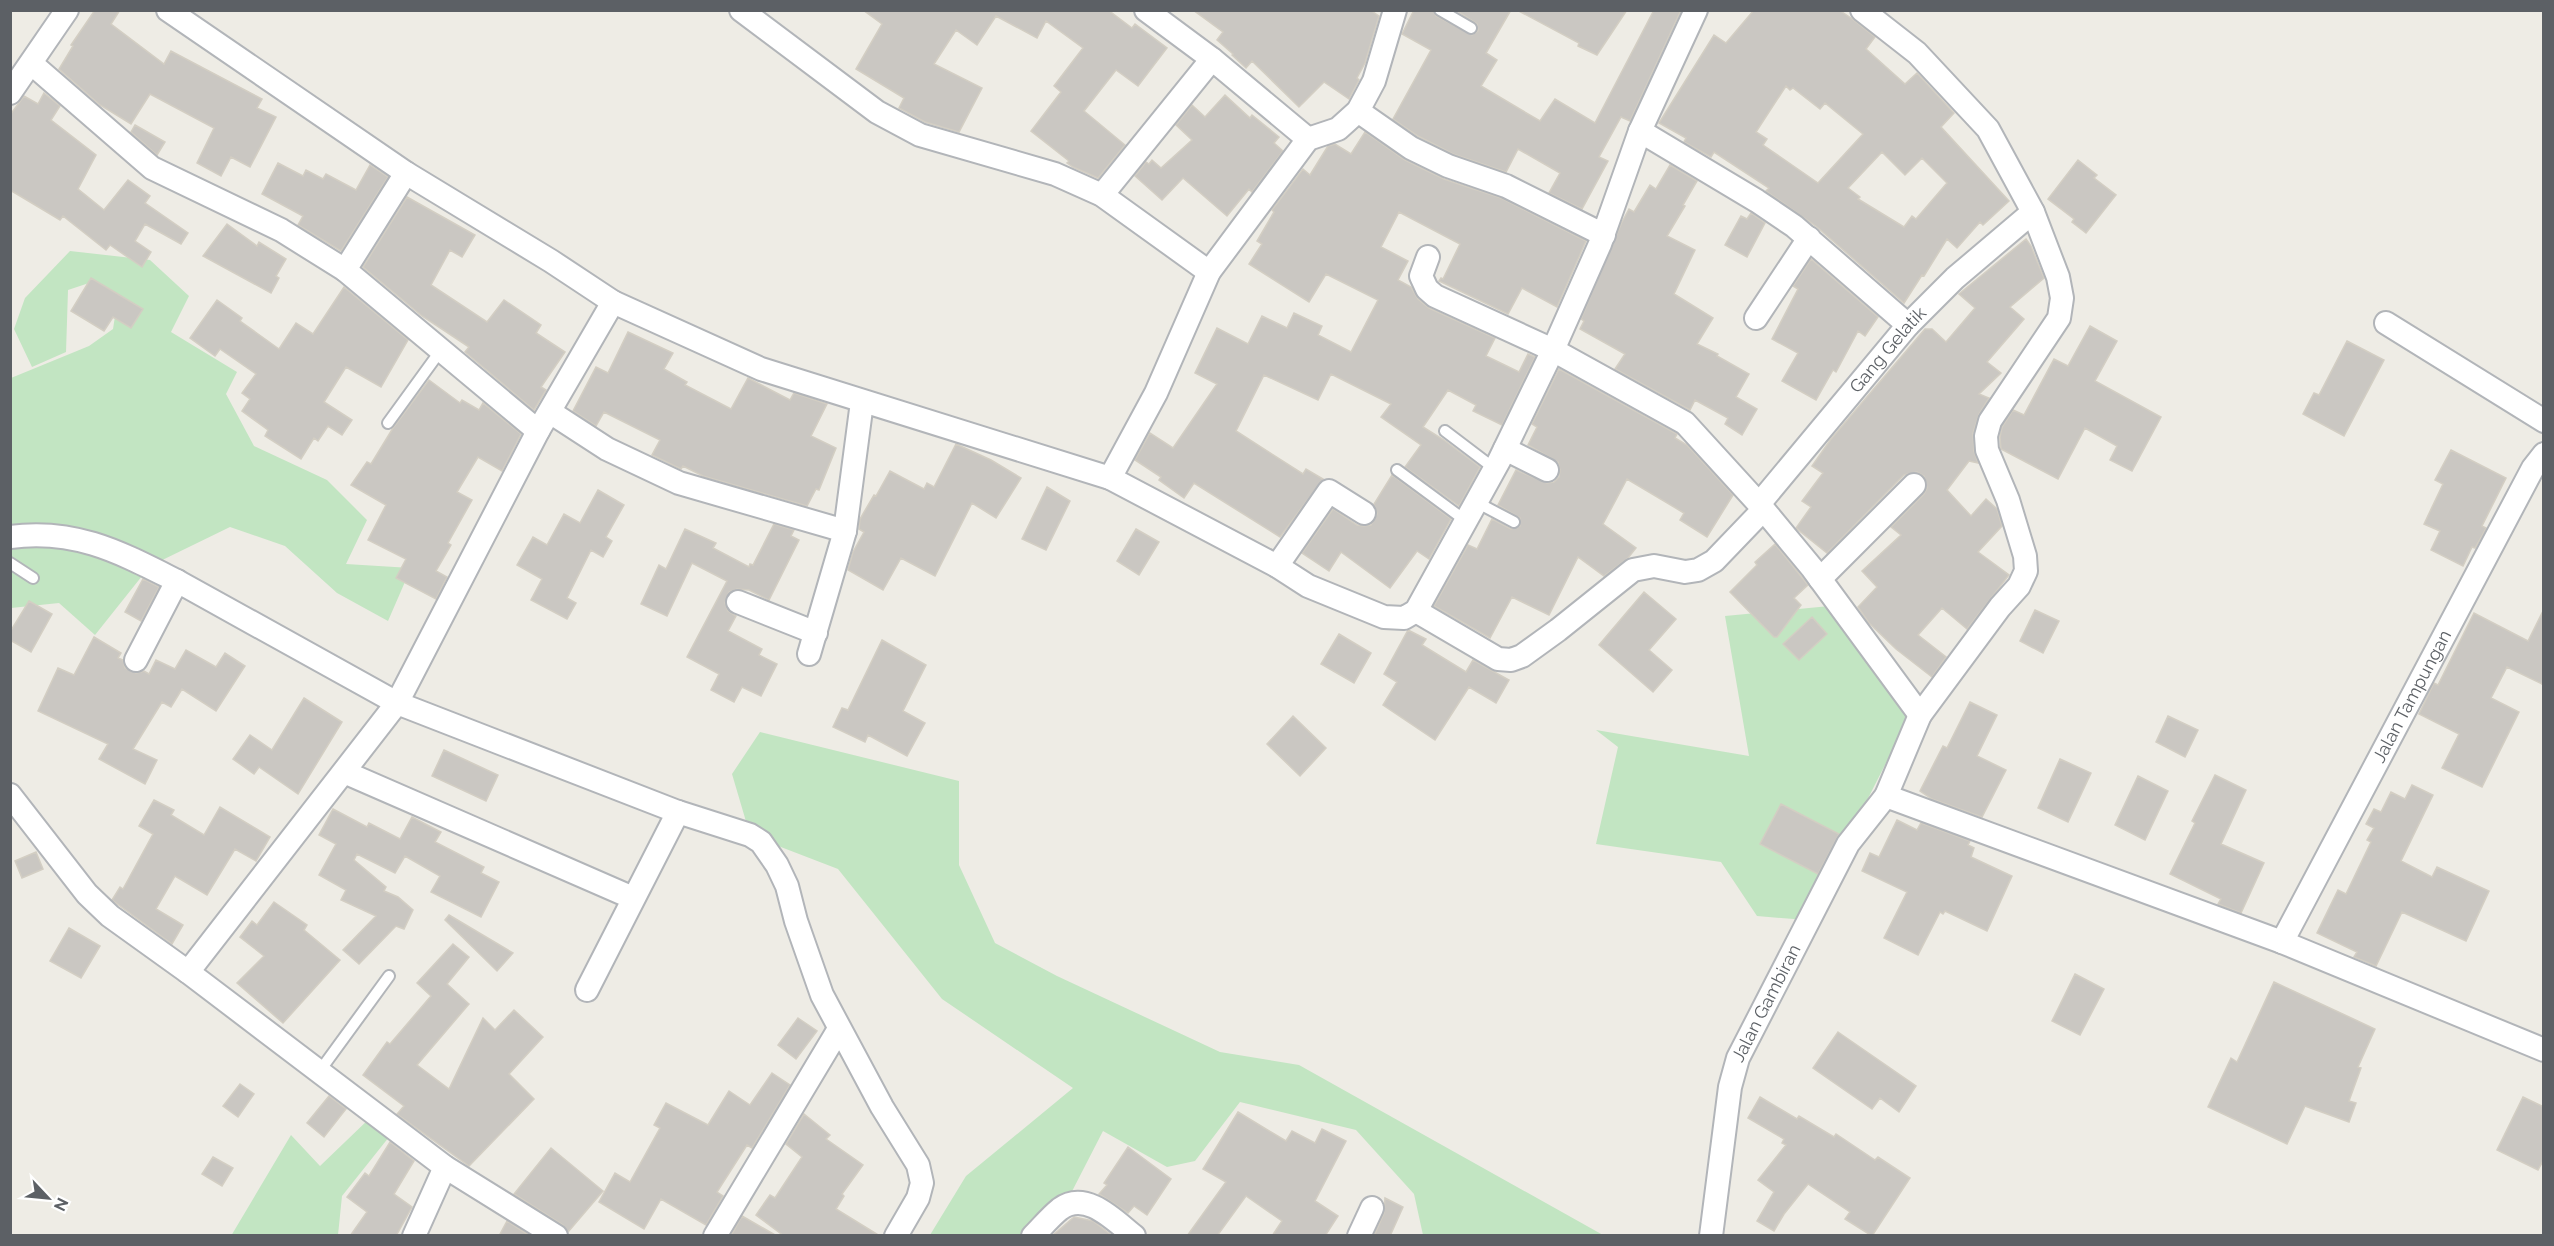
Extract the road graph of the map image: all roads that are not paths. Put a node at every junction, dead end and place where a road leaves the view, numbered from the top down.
1 (67, 10) edge
2 (168, 10) edge
3 (741, 10) edge
4 (1146, 10) edge
5 (1395, 10) edge
6 (1440, 10) edge
7 (1696, 10) edge
8 (1862, 10) edge
9 (1471, 28) dead end
10 (1212, 59) junction
11 (32, 64) junction
12 (10, 93) edge
13 (1358, 111) junction
14 (1640, 132) junction
15 (1308, 139) junction
16 (406, 173) junction
17 (1102, 195) junction
18 (2033, 212) junction
19 (1604, 235) junction
20 (1809, 238) junction
21 (1428, 257) dead end
22 (345, 270) junction
23 (1209, 272) junction
24 (613, 302) junction
25 (1756, 318) dead end
26 (2386, 323) dead end
27 (1908, 325) junction
28 (441, 350) junction
29 (1553, 351) junction
30 (862, 402) junction
31 (2544, 421) edge
32 (544, 422) junction
33 (388, 423) dead end
34 (1445, 431) dead end
35 (2544, 454) edge
36 (1500, 459) junction
37 (1547, 470) dead end
38 (1397, 471) dead end
39 (1110, 478) junction
40 (1914, 485) dead end
41 (1761, 507) junction
42 (1471, 512) junction
43 (1364, 513) dead end
44 (1514, 522) dead end
45 (845, 531) junction
46 (10, 537) edge
47 (10, 563) edge
48 (1277, 566) junction
49 (33, 578) dead end
50 (1820, 579) junction
51 (177, 581) junction
52 (738, 602) dead end
53 (1416, 611) junction
54 (136, 660) dead end
55 (397, 703) junction
56 (1920, 715) junction
57 (344, 772) junction
58 (10, 795) edge
59 (1886, 796) junction
60 (678, 812) junction
61 (633, 898) junction
62 (2282, 942) junction
63 (188, 972) junction
64 (389, 976) dead end
65 (587, 990) dead end
66 (839, 1029) junction
67 (2544, 1050) edge
68 (319, 1073) junction
69 (445, 1167) junction
70 (1372, 1208) dead end
71 (414, 1236) edge
72 (556, 1236) edge
73 (715, 1236) edge
74 (896, 1236) edge
75 (1033, 1236) edge
76 (1134, 1236) edge
77 (1359, 1236) edge
78 (1711, 1236) edge

1 - 11 street
2 - 16 street
3 - 17 street
4 - 10 street
5 - 13 street
6 - 9 lane
7 - 14 street
8 - 18 street
10 - 15 street
10 - 17 street
11 - 12 street
11 - 22 street
13 - 15 street
13 - 19 street
14 - 19 street
14 - 20 street
15 - 23 street
16 - 22 street
16 - 24 street
17 - 23 street
18 - 27 street, Gang Gelatik
18 - 56 street, Jalan Gambiran
19 - 29 street
20 - 25 street
20 - 27 street
21 - 29 street
22 - 28 street
23 - 39 street
24 - 30 street
24 - 32 street
26 - 31 street
27 - 41 street, Gang Gelatik
28 - 32 street
28 - 33 lane
29 - 36 street
29 - 41 street
30 - 39 street
30 - 45 street
32 - 45 street
32 - 55 street
34 - 36 lane
35 - 62 street, Jalan Tampungan
36 - 37 street
36 - 42 street
38 - 42 lane
39 - 48 street
40 - 50 street
41 - 50 street
41 - 53 street, Gang Gelatik
42 - 44 lane
42 - 53 street
43 - 48 street
45 - 52 street
46 - 51 street
47 - 49 lane
48 - 53 street
50 - 56 street
51 - 54 street
51 - 55 street
55 - 57 street
55 - 60 street
56 - 59 street, Jalan Gambiran
57 - 61 street
57 - 63 street
58 - 63 street
59 - 62 street
59 - 78 street, Jalan Gambiran
60 - 61 street
60 - 66 street
61 - 65 street
62 - 67 street
63 - 68 street
64 - 68 lane
66 - 73 street
66 - 74 street
68 - 69 street
69 - 71 street
69 - 72 street
70 - 77 street
75 - 76 street

